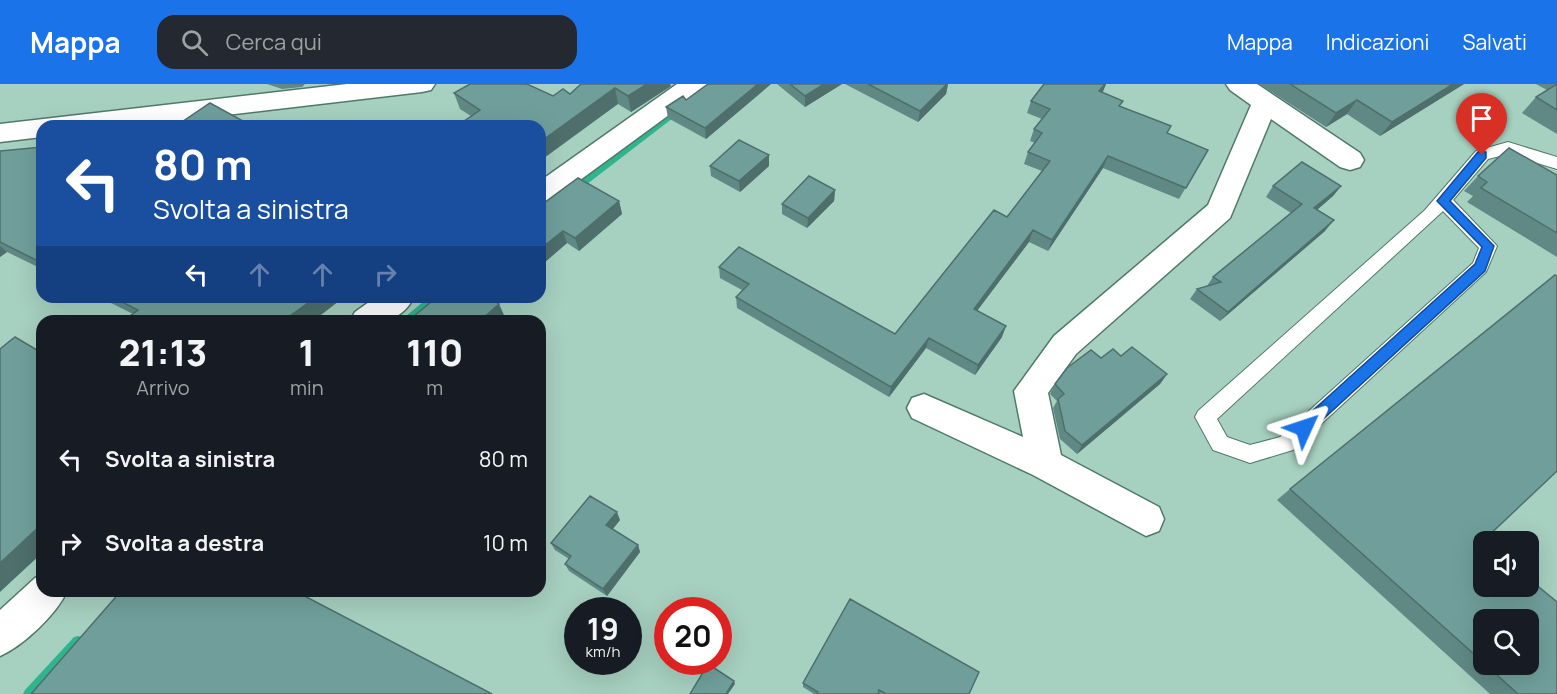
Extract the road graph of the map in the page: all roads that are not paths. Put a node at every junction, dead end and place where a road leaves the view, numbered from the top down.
1 (422, 84) edge
2 (694, 84) edge
3 (1239, 84) edge
4 (1265, 102) junction
5 (108, 120) edge
6 (36, 129) edge
7 (0, 133) edge
8 (1350, 160) dead end
9 (1557, 163) edge
10 (546, 191) edge
11 (1443, 201) junction
12 (391, 303) edge
13 (374, 315) edge
14 (924, 408) dead end
15 (1045, 464) junction
16 (1146, 519) dead end
17 (42, 597) edge
18 (0, 636) edge

1 - 5 street
2 - 10 street
3 - 4 street
4 - 8 street
4 - 15 street
6 - 7 street
9 - 11 lane
11 - 11 lane
12 - 13 street
14 - 15 street
15 - 16 street
17 - 18 street

